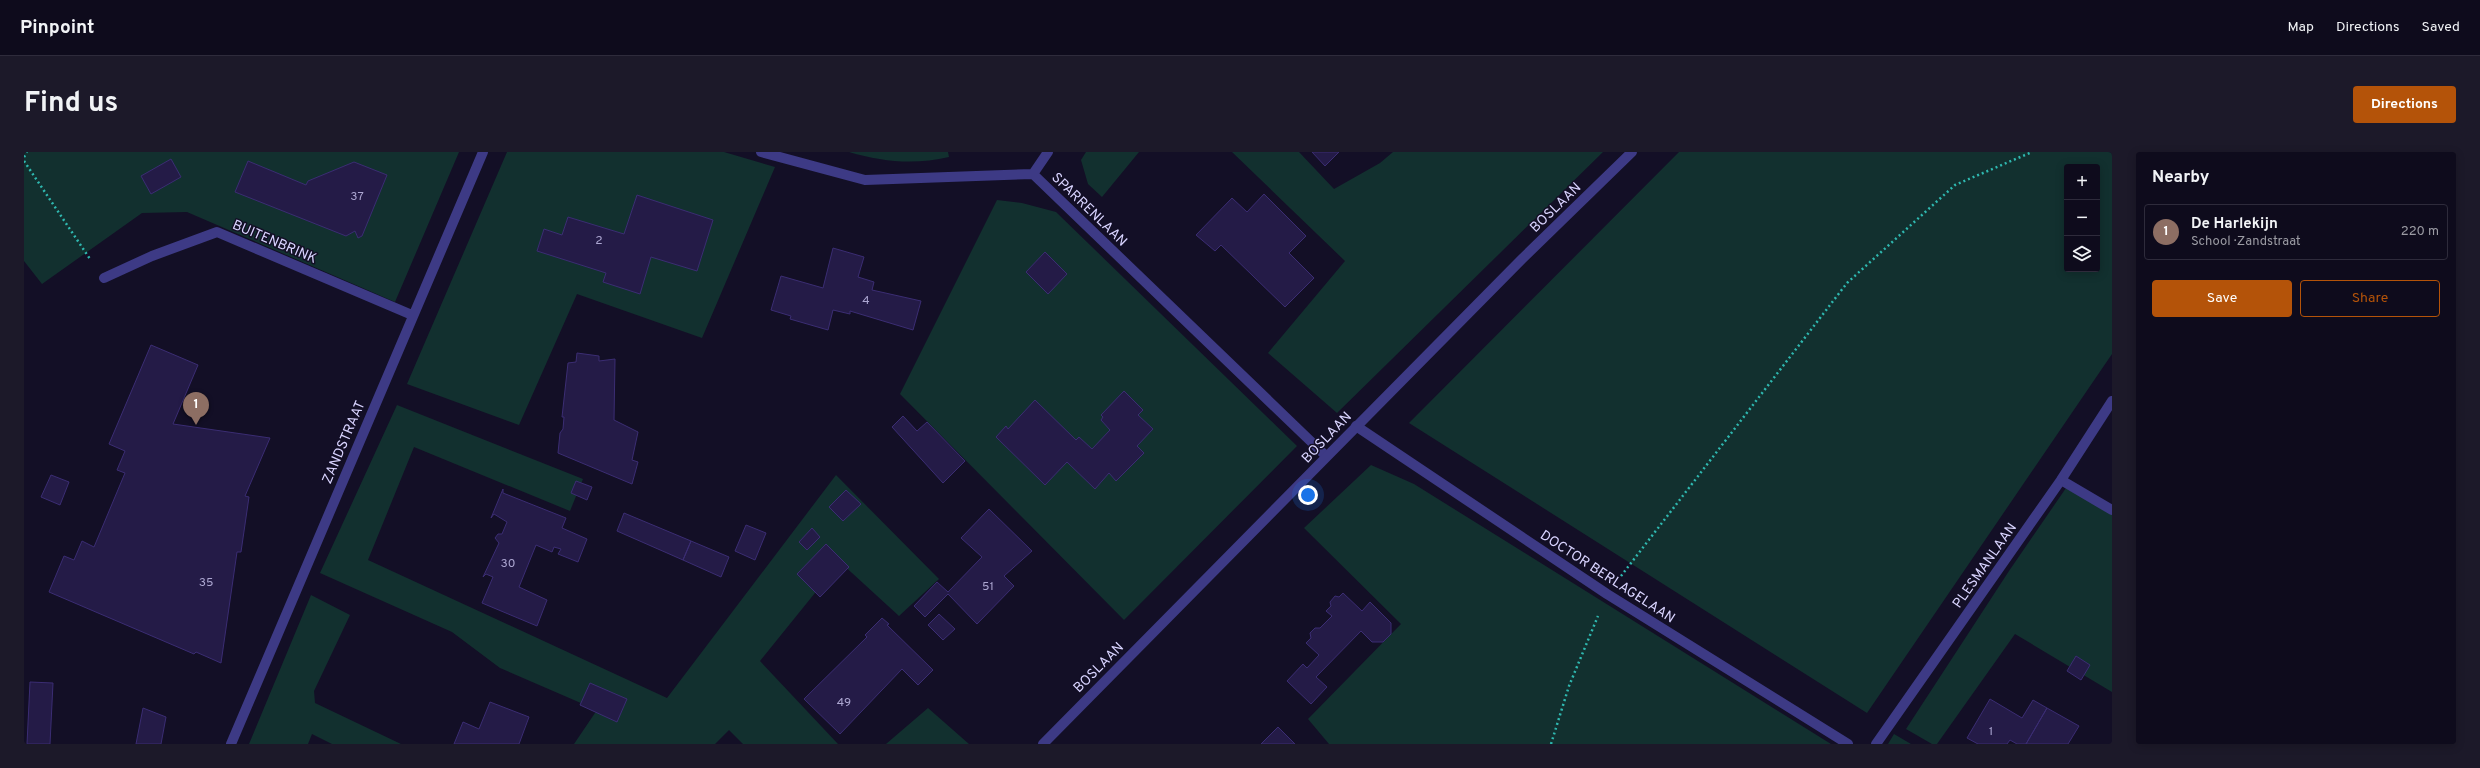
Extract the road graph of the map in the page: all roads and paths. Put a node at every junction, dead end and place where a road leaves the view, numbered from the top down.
1 (27, 152) edge
2 (483, 152) edge
3 (761, 152) edge
4 (1048, 152) edge
5 (1632, 152) edge
6 (2032, 152) edge
7 (24, 157) edge
8 (24, 162) edge
9 (1033, 174) junction
10 (104, 278) joint
11 (412, 314) junction
12 (2112, 401) edge
13 (1356, 426) junction
14 (1326, 456) junction
15 (2061, 480) junction
16 (2112, 510) edge
17 (1607, 594) junction
18 (231, 744) edge
19 (1042, 744) edge
20 (1551, 744) edge
21 (1848, 744) edge
22 (1876, 744) edge

1 - 7 path
2 - 11 street, ZANDSTRAAT
3 - 9 street, SPARRENLAAN
4 - 9 street
5 - 13 street, BOSLAAN
6 - 17 path
8 - 10 path
9 - 14 street, SPARRENLAAN
10 - 11 street, BUITENBRINK
11 - 18 street, ZANDSTRAAT
12 - 15 street, PLESMANLAAN
13 - 14 street, BOSLAAN
13 - 17 street, DOCTOR BERLAGELAAN
14 - 19 street, BOSLAAN
15 - 16 street
15 - 22 street, PLESMANLAAN
17 - 20 path
17 - 21 street, DOCTOR BERLAGELAAN

